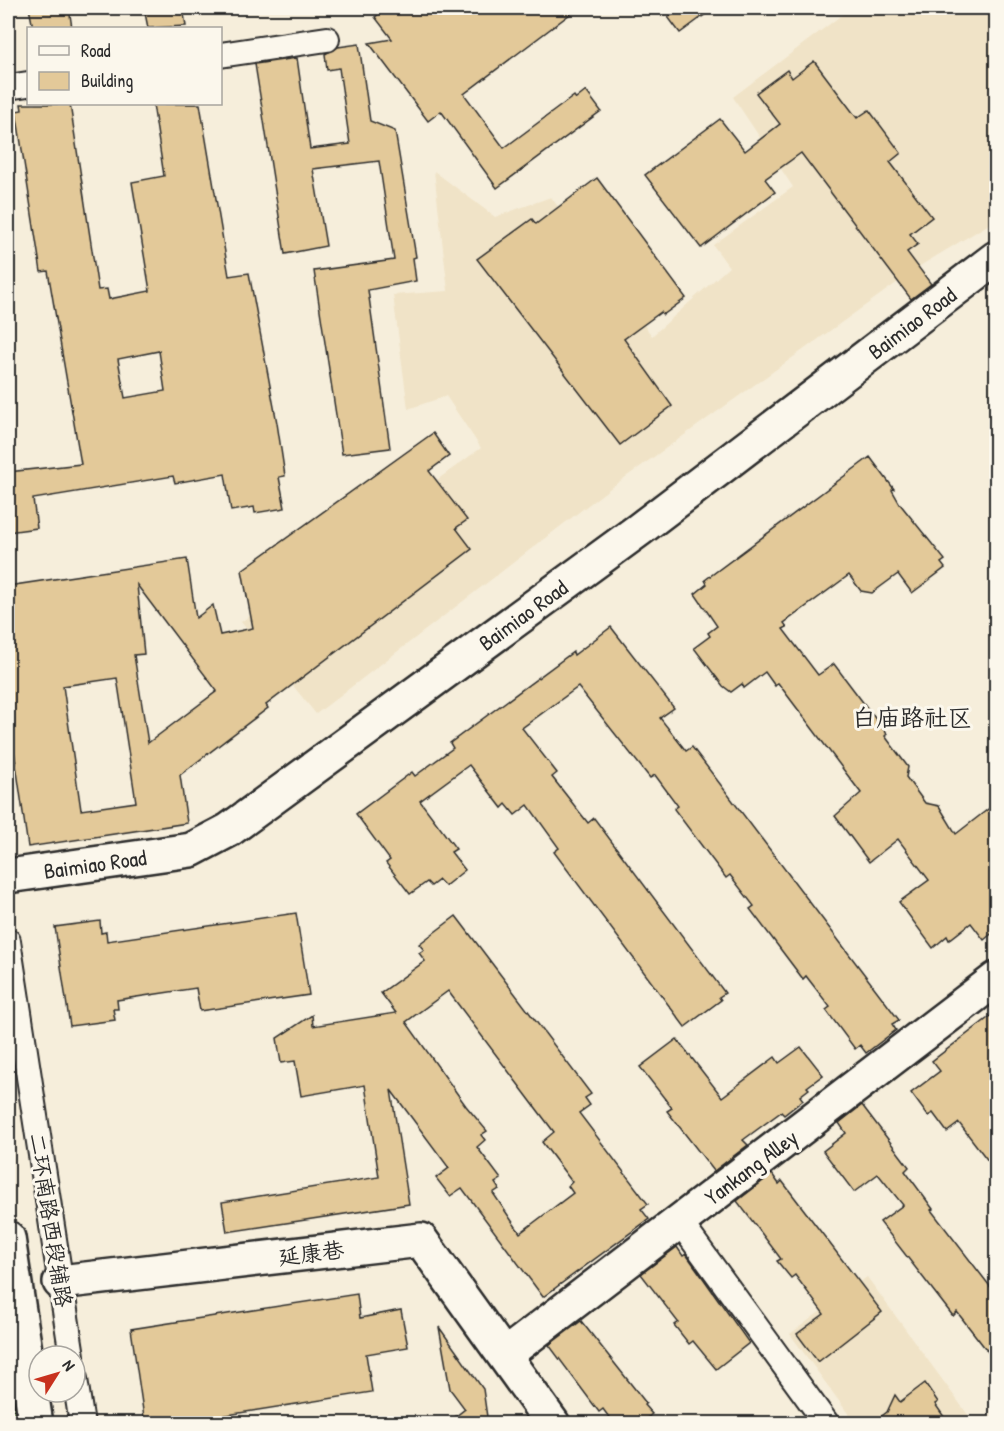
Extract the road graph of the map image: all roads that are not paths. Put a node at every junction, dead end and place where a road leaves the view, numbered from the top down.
1 (327, 39) dead end
2 (222, 55) edge
3 (27, 84) edge
4 (8, 87) edge
5 (996, 258) edge
6 (8, 876) edge
7 (8, 941) edge
8 (996, 979) edge
9 (680, 1221) junction
10 (8, 1238) edge
11 (60, 1282) junction
12 (70, 1344) edge
13 (505, 1355) junction
14 (79, 1404) edge
15 (36, 1424) edge
16 (82, 1424) edge
17 (553, 1424) edge
18 (827, 1424) edge

1 - 2 street
3 - 4 street
5 - 6 main road, Baimiao Road
7 - 11 street, 二环南路西段辅路
8 - 9 main road, Yankang Alley
9 - 13 main road, Yankang Alley
9 - 18 street
10 - 15 main road
11 - 12 street, 二环南路西段辅路
11 - 13 main road, 延康巷
13 - 17 main road
14 - 16 street

